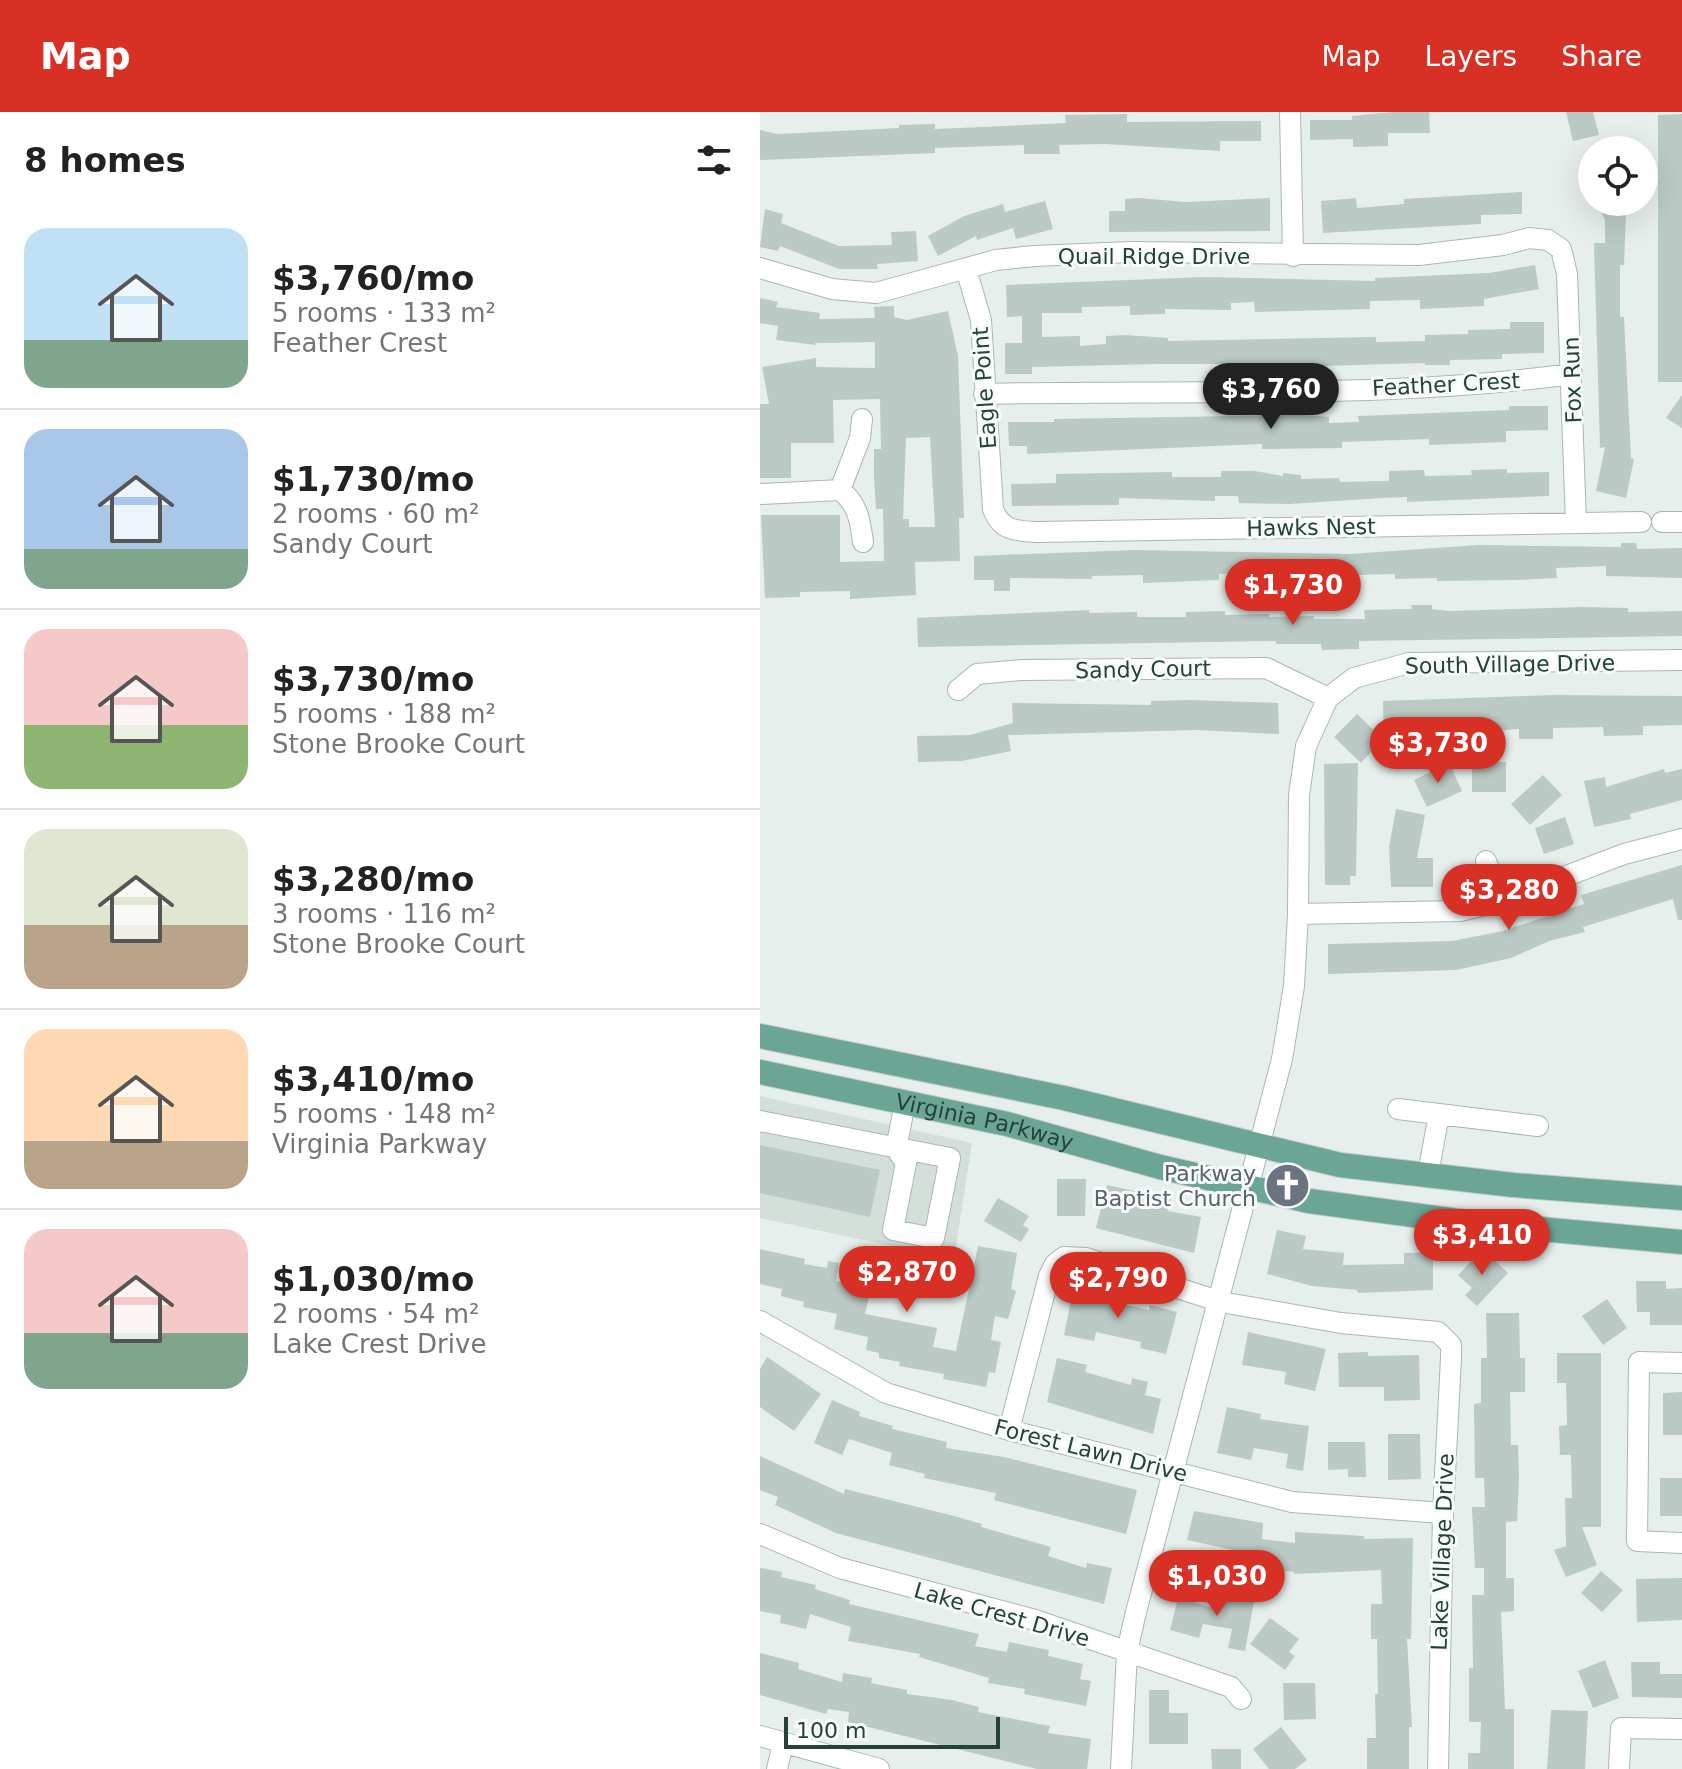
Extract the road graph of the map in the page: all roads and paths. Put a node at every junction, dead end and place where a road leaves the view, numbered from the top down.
1 (1290, 112) edge
2 (1553, 236) joint
3 (1293, 256) junction
4 (760, 268) edge
5 (966, 269) junction
6 (1572, 374) junction
7 (984, 394) junction
8 (862, 419) dead end
9 (840, 490) junction
10 (760, 494) edge
11 (993, 509) joint
12 (1641, 522) dead end
13 (1576, 523) junction
14 (863, 542) dead end
15 (1682, 660) edge
16 (958, 690) dead end
17 (1328, 698) junction
18 (1682, 839) edge
19 (1486, 861) dead end
20 (1501, 901) junction
21 (1298, 914) junction
22 (760, 1036) edge
23 (914, 1066) junction
24 (760, 1072) edge
25 (905, 1103) junction
26 (1398, 1109) dead end
27 (1439, 1114) junction
28 (760, 1121) edge
29 (1538, 1126) dead end
30 (1258, 1147) junction
31 (896, 1149) junction
32 (1428, 1174) junction
33 (1246, 1188) junction
34 (1682, 1198) edge
35 (1682, 1242) edge
36 (1221, 1302) junction
37 (760, 1321) edge
38 (1682, 1363) edge
39 (1009, 1430) junction
40 (1175, 1471) junction
41 (1443, 1513) junction
42 (760, 1534) edge
43 (1682, 1543) edge
44 (1127, 1652) junction
45 (1241, 1699) dead end
46 (1682, 1729) edge
47 (760, 1736) edge
48 (783, 1744) junction
49 (777, 1769) edge
50 (879, 1769) edge
51 (1121, 1769) edge
52 (1438, 1769) edge
53 (1619, 1769) edge

1 - 3 street
2 - 3 street, Quail Ridge Drive
2 - 6 street, Fox Run
3 - 5 street, Quail Ridge Drive
4 - 5 street, Quail Ridge Drive
5 - 7 street, Eagle Point
6 - 7 street, Feather Crest
6 - 13 street, Fox Run
7 - 11 street, Eagle Point
8 - 9 street
9 - 10 street
9 - 14 street
11 - 13 street, Hawks Nest
12 - 13 street, Hawks Nest
15 - 17 street, South Village Drive
16 - 17 street, Sandy Court
17 - 21 street
18 - 20 street
19 - 20 street
20 - 21 street
21 - 30 street
22 - 23 main road, Virginia Parkway
23 - 25 main road
23 - 30 main road, Virginia Parkway
24 - 25 main road, Virginia Parkway
25 - 31 street
25 - 33 main road, Virginia Parkway
26 - 27 street
27 - 29 street
27 - 32 street
28 - 31 street
30 - 32 main road, Virginia Parkway
30 - 33 street
31 - 31 street
32 - 34 main road, Virginia Parkway
33 - 35 main road, Virginia Parkway
33 - 36 street
36 - 39 street
36 - 40 street
36 - 41 street, Lake Village Drive
37 - 39 street, Forest Lawn Drive
38 - 43 street
39 - 40 street, Forest Lawn Drive
40 - 41 street, Forest Lawn Drive
40 - 44 street
41 - 52 street, Lake Village Drive
42 - 44 street, Lake Crest Drive
44 - 45 street, Lake Crest Drive
44 - 51 street
46 - 53 street
47 - 48 street
48 - 49 street
48 - 50 street

